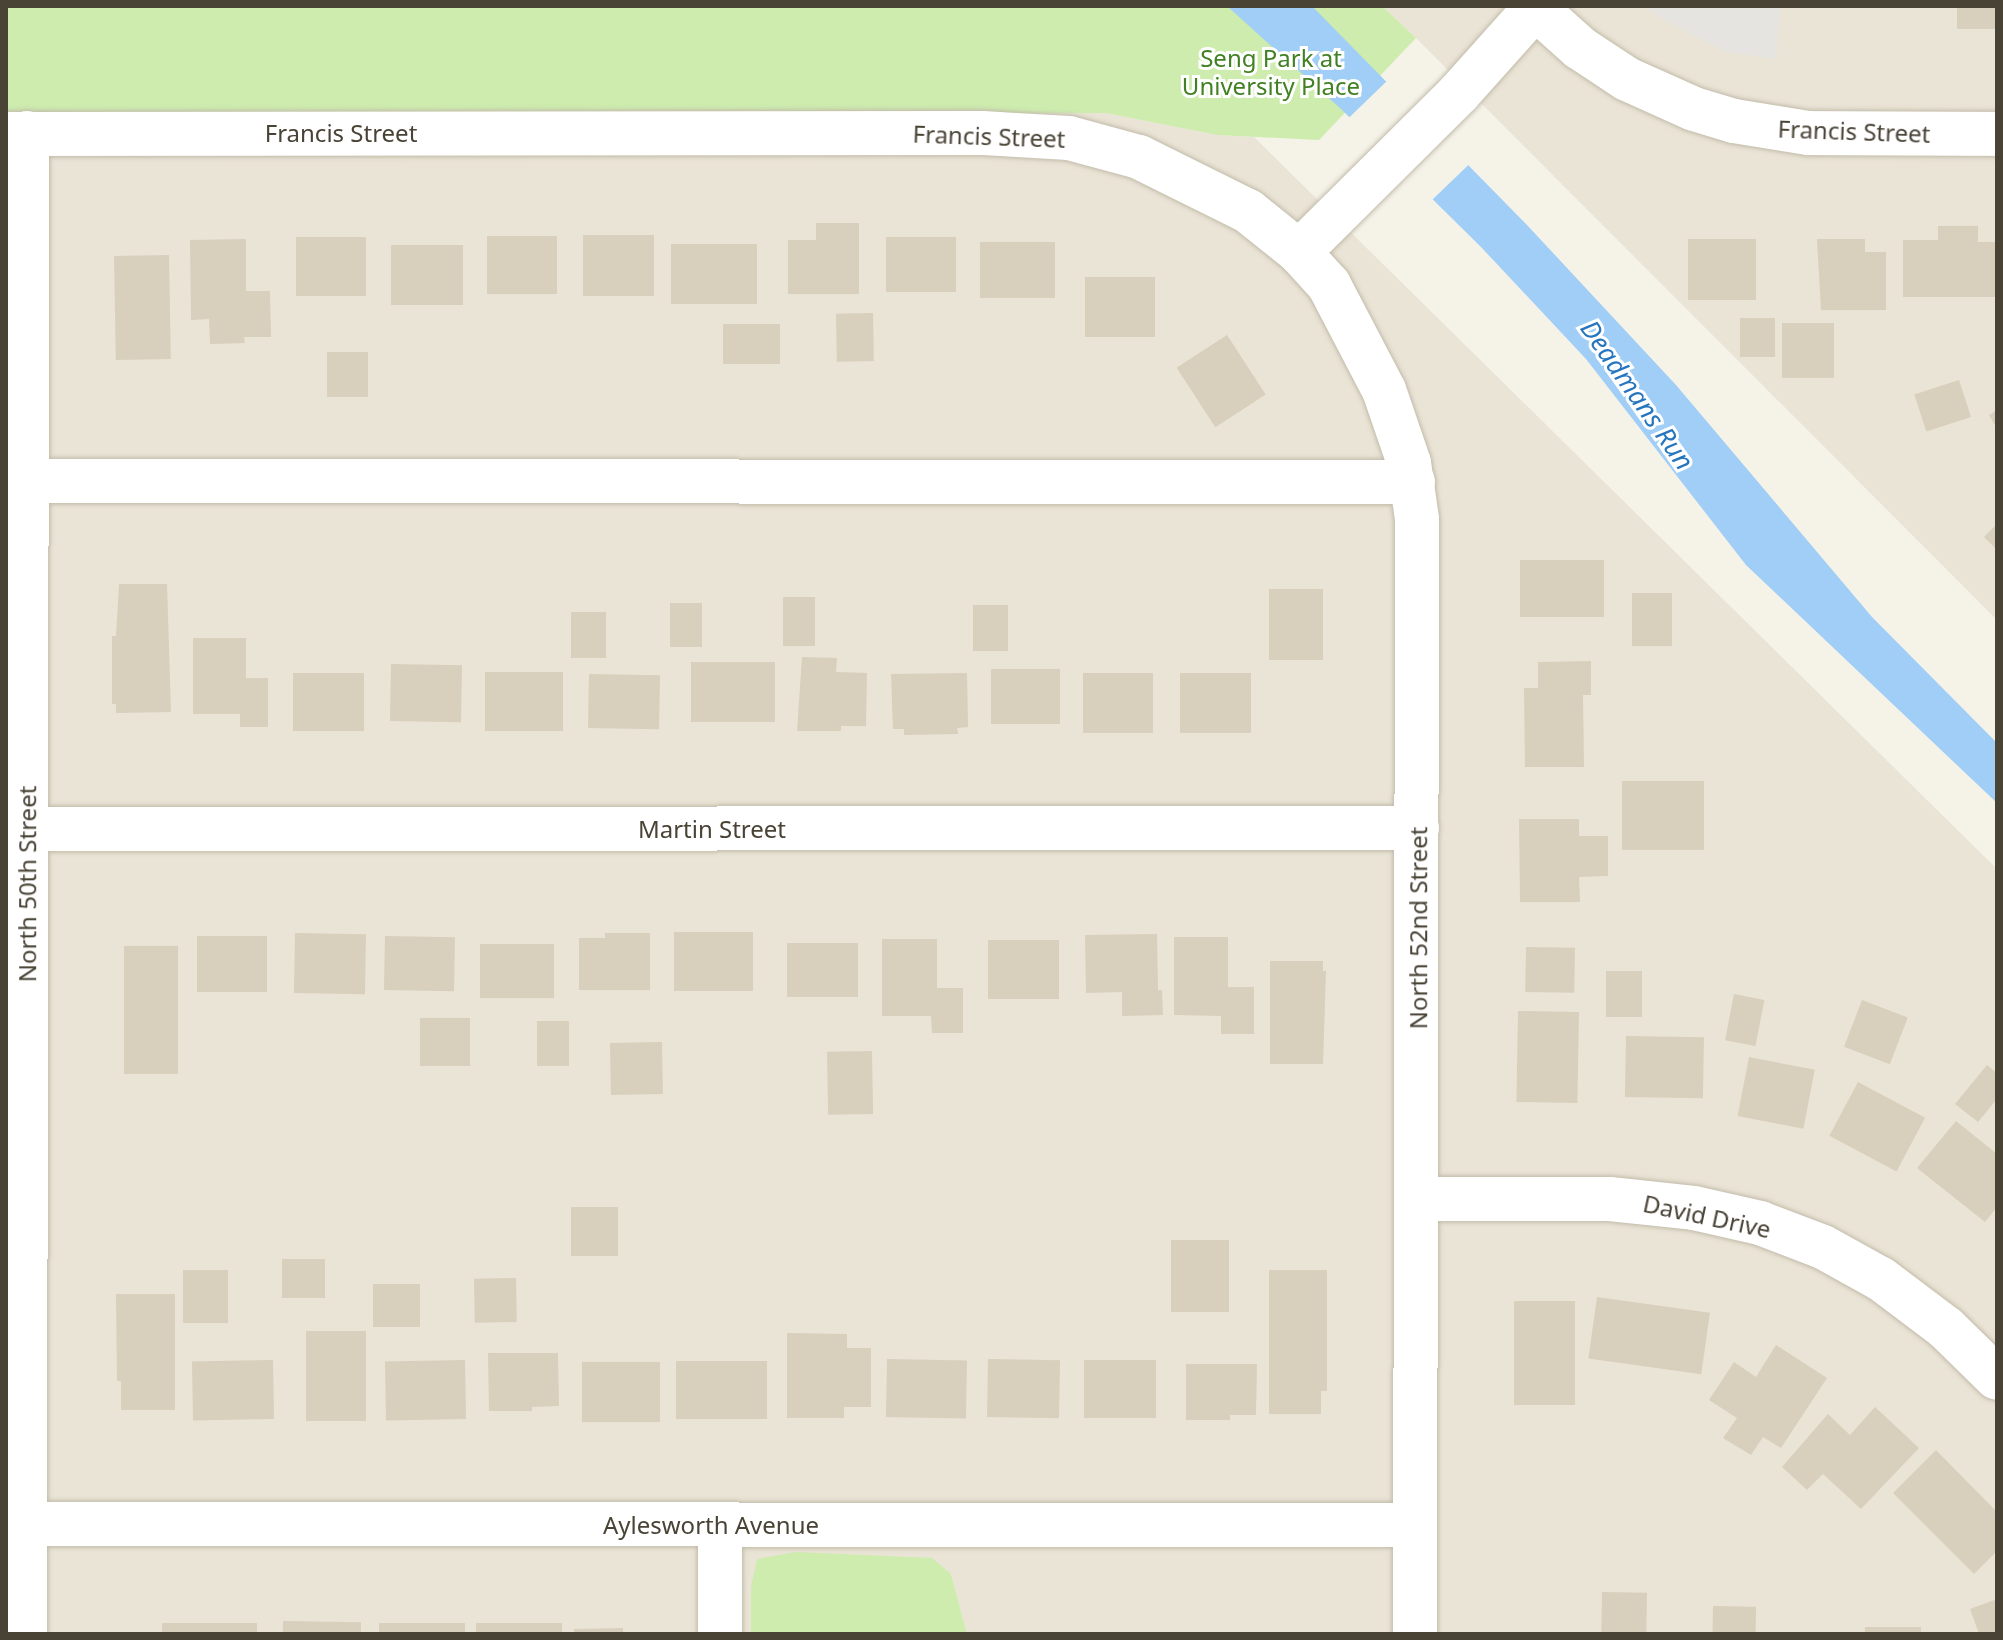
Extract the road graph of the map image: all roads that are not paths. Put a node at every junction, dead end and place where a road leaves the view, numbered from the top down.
1 (1534, 7) edge
2 (16, 134) edge
3 (1997, 134) edge
4 (1299, 252) junction
5 (16, 481) edge
6 (1413, 482) junction
7 (1417, 828) junction
8 (17, 829) edge
9 (17, 1180) edge
10 (1418, 1199) junction
11 (1997, 1378) edge
12 (15, 1524) edge
13 (720, 1525) junction
14 (1415, 1525) junction
15 (25, 1634) edge
16 (720, 1634) edge
17 (1415, 1634) edge

1 - 3 street, Francis Street
1 - 4 street, Francis Street
2 - 4 street, Francis Street
2 - 5 street, North 50th Street
4 - 6 street, North 52nd Street
5 - 6 street
5 - 8 street, North 50th Street
6 - 7 street, North 52nd Street
7 - 8 street, Martin Street
7 - 10 street, North 52nd Street
8 - 9 street, North 50th Street
9 - 12 street, North 50th Street
10 - 11 street, David Drive
10 - 14 street, North 52nd Street
12 - 13 street, Aylesworth Avenue
12 - 15 street, North 50th Street
13 - 14 street, Aylesworth Avenue
13 - 16 street
14 - 17 street, North 52nd Street

